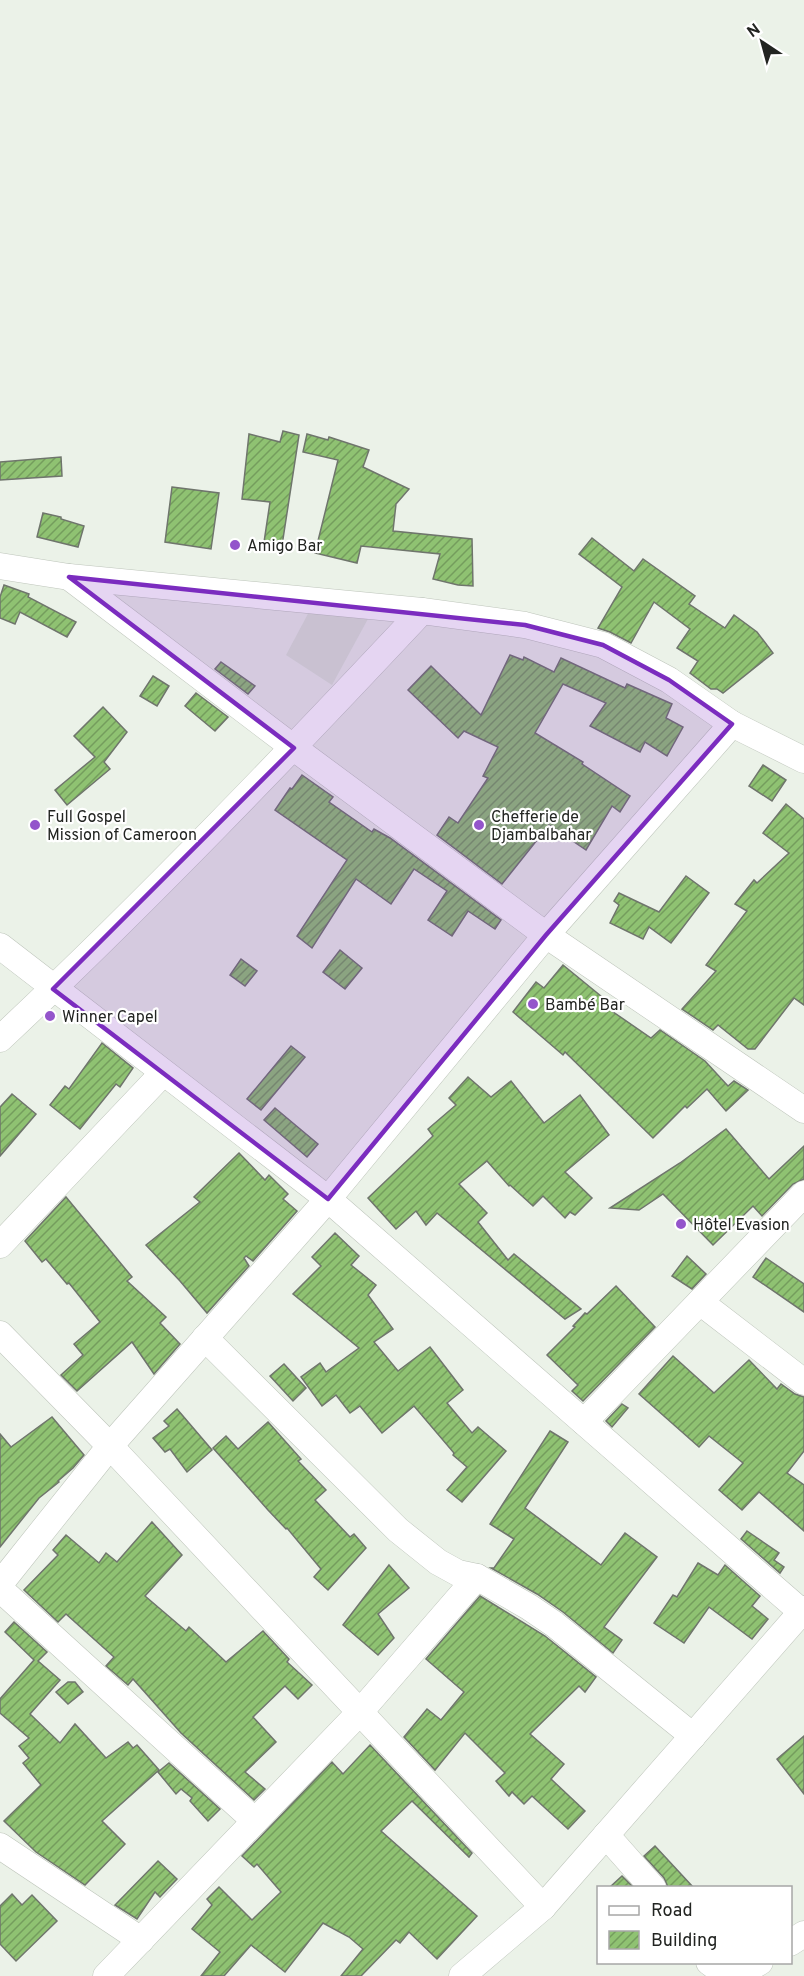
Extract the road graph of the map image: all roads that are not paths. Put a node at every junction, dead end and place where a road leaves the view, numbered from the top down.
1 (0, 566) edge
2 (69, 577) junction
3 (422, 611) junction
4 (732, 724) junction
5 (294, 748) junction
6 (804, 760) edge
7 (546, 934) junction
8 (0, 946) edge
9 (53, 989) junction
10 (0, 1039) edge
11 (163, 1072) junction
12 (804, 1110) edge
13 (804, 1194) edge
14 (328, 1199) junction
15 (0, 1245) edge
16 (700, 1302) junction
17 (0, 1334) edge
18 (205, 1338) junction
19 (804, 1382) edge
20 (584, 1422) junction
21 (110, 1446) junction
22 (477, 1577) junction
23 (0, 1584) edge
24 (0, 1589) edge
25 (803, 1612) edge
26 (360, 1712) junction
27 (693, 1736) junction
28 (255, 1821) junction
29 (606, 1835) junction
30 (0, 1846) edge
31 (652, 1886) edge
32 (543, 1907) junction
33 (141, 1940) junction
34 (712, 1964) edge
35 (757, 1964) edge
36 (106, 1976) edge
37 (462, 1976) edge

1 - 2 street
2 - 3 street
2 - 5 street
3 - 4 street
3 - 5 street
4 - 6 street
4 - 7 street
5 - 7 street
5 - 9 street
7 - 12 street
7 - 14 street
8 - 9 street
9 - 10 street
9 - 11 street
11 - 14 street
11 - 15 street
13 - 16 street
14 - 18 street
14 - 20 street
16 - 19 street
16 - 20 street
17 - 21 street
18 - 21 street
18 - 22 street
20 - 25 street
21 - 23 street
21 - 26 street
22 - 26 street
22 - 27 street
24 - 28 street
25 - 27 street
26 - 28 street
26 - 32 street
27 - 29 street
28 - 33 street
29 - 31 street
29 - 32 street
30 - 33 street
32 - 37 street
33 - 36 street
34 - 35 street

